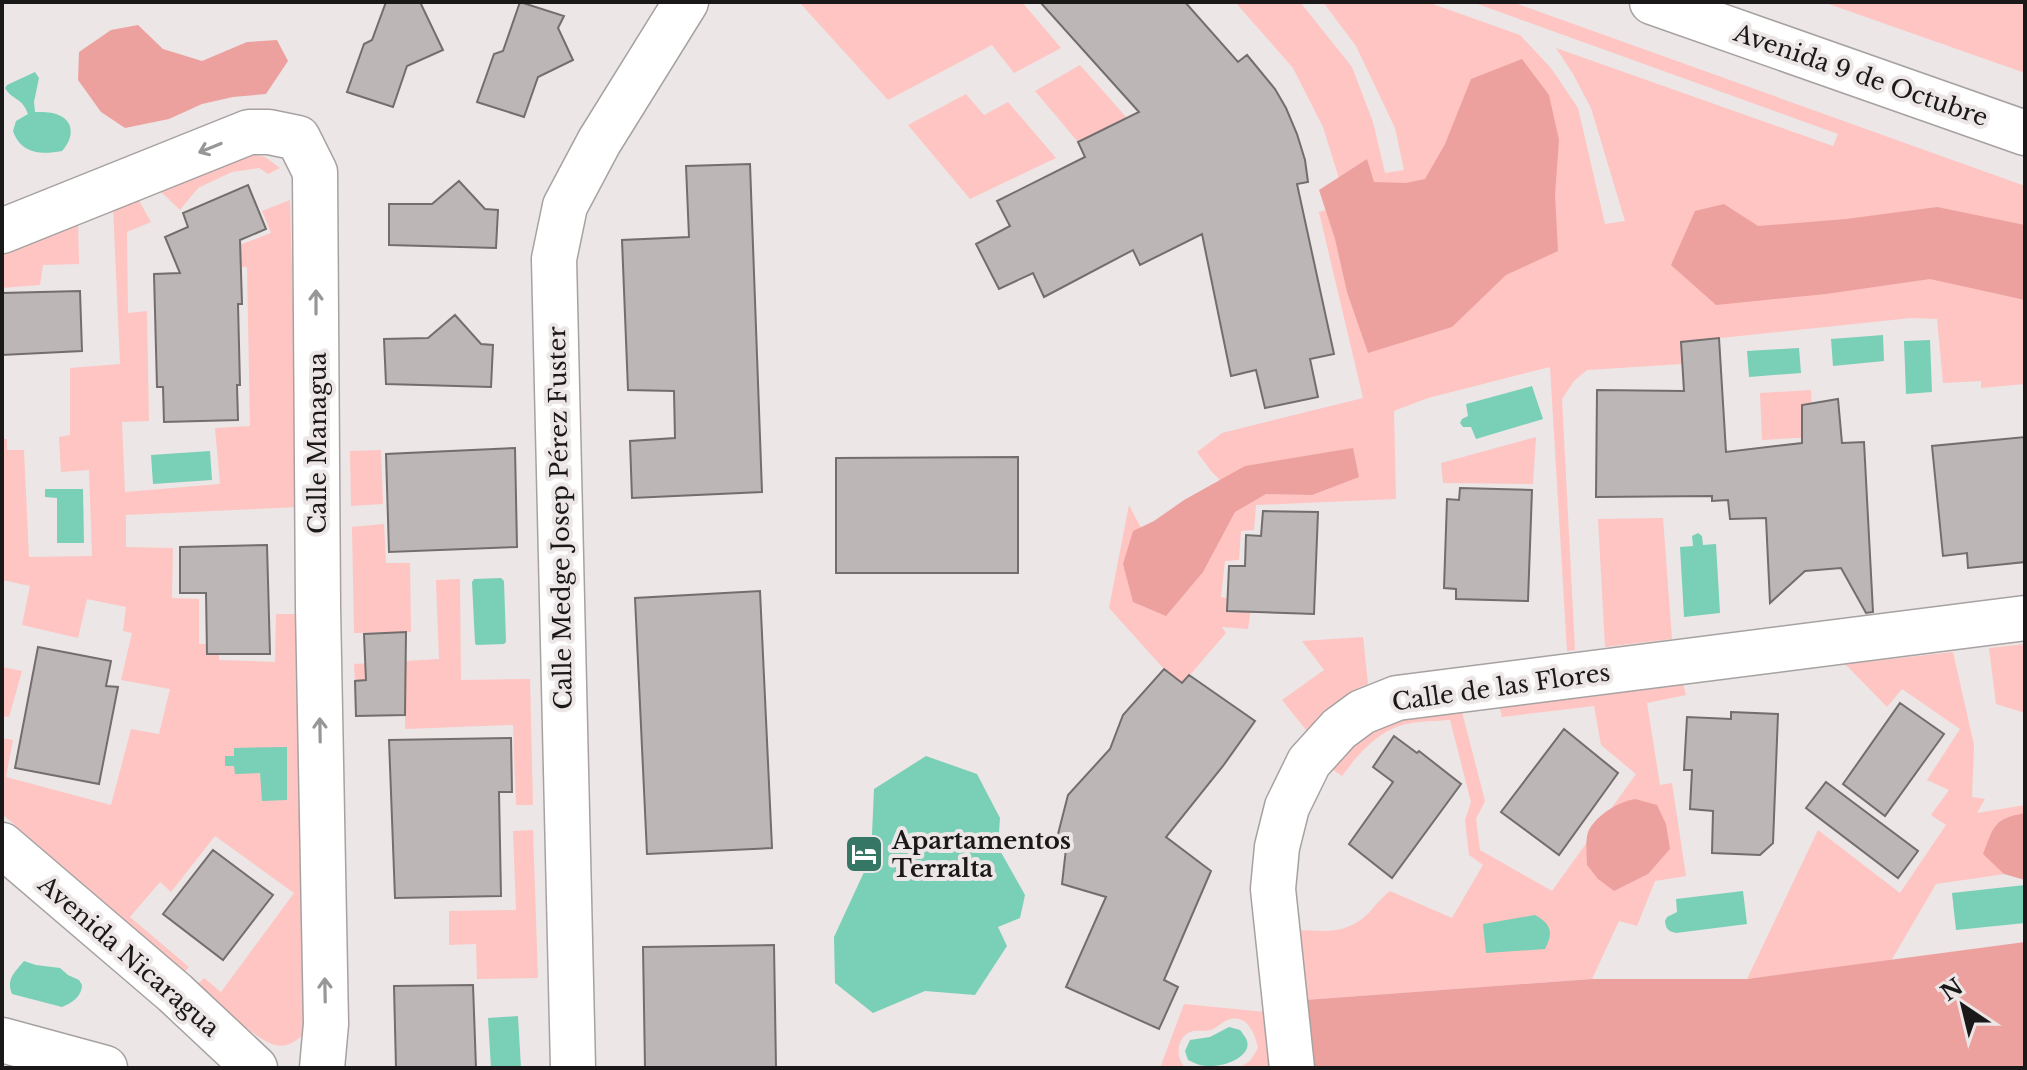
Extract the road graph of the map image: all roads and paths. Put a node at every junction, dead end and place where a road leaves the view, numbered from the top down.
1 (686, 2) edge
2 (1652, 2) edge
3 (2025, 133) edge
4 (2, 231) edge
5 (2025, 618) edge
6 (2, 845) edge
7 (2, 1040) edge
8 (105, 1068) edge
9 (255, 1068) edge
10 (322, 1068) edge
11 (573, 1068) edge
12 (1292, 1068) edge

1 - 11 street, Calle Medge Josep Pérez Fuster
2 - 3 street, Avenida 9 de Octubre
10 -> 4 street, Calle Managua
5 - 12 street, Calle de las Flores
6 - 9 street, Avenida Nicaragua
7 - 8 street

